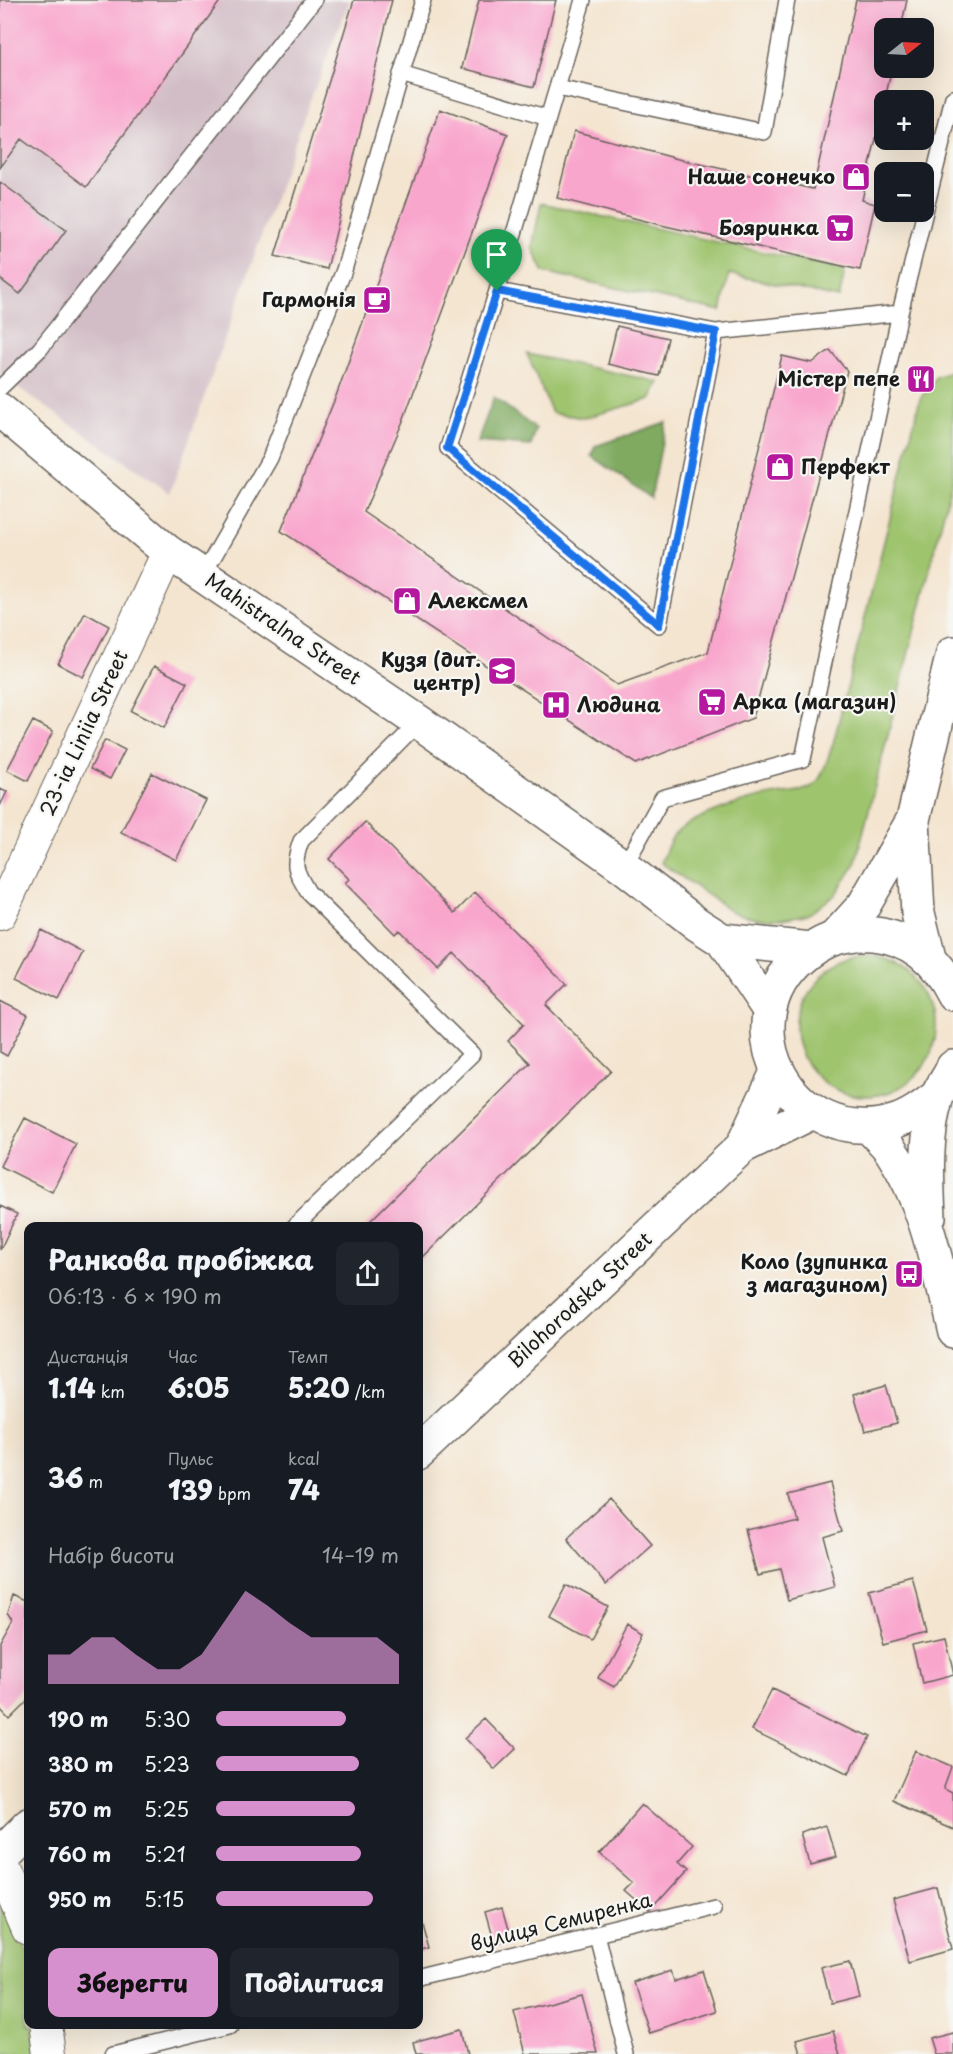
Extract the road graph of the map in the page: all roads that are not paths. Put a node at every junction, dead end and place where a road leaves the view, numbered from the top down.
1 (314, 0) edge
2 (423, 0) edge
3 (583, 0) edge
4 (787, 0) edge
5 (401, 75) junction
6 (557, 88) junction
7 (953, 98) edge
8 (548, 118) junction
9 (497, 291) junction
10 (900, 313) junction
11 (716, 332) junction
12 (0, 388) edge
13 (0, 410) edge
14 (168, 552) junction
15 (203, 575) junction
16 (953, 653) edge
17 (419, 722) junction
18 (912, 820) junction
19 (624, 867) junction
20 (0, 914) edge
21 (722, 940) junction
22 (823, 943) junction
23 (929, 958) junction
24 (953, 994) edge
25 (769, 1010) junction
26 (777, 1072) junction
27 (946, 1083) edge
28 (813, 1112) junction
29 (869, 1127) junction
30 (742, 1147) junction
31 (299, 1222) edge
32 (930, 1236) junction
33 (953, 1331) edge
34 (423, 1449) edge
35 (24, 1830) edge
36 (0, 1853) edge
37 (0, 1864) edge
38 (714, 1906) dead end
39 (24, 1919) edge
40 (596, 1935) junction
41 (423, 1978) edge
42 (47, 2029) edge
43 (214, 2029) edge
44 (50, 2054) edge
45 (113, 2054) edge
46 (626, 2054) edge

1 - 12 lane
2 - 5 lane
3 - 6 lane
4 - 6 lane
5 - 8 lane
5 - 15 lane
6 - 8 lane
7 - 10 lane
8 - 9 lane
9 - 11 lane
9 - 11 lane
10 - 11 lane
10 - 19 lane
13 - 14 street, Mahistralna Street
14 - 15 street, Mahistralna Street
14 - 20 street, 23-ia Liniia Street
15 - 17 street, Mahistralna Street
16 - 18 street
17 - 19 street, Mahistralna Street
17 - 31 lane
18 - 22 street
18 - 23 street
19 - 21 street, Mahistralna Street
21 - 22 street
21 - 25 street
22 - 23 street
22 - 25 street
23 - 24 street
25 - 26 street
26 - 28 street
26 - 30 street
27 - 29 street
27 - 32 street
28 - 29 street
28 - 30 street
29 - 32 street
30 - 34 street, Bilohorodska Street
32 - 33 street
35 - 36 street
37 - 39 street
38 - 40 lane, вулиця Семиренка
40 - 41 lane, вулиця Семиренка
40 - 46 lane
42 - 44 street
43 - 45 lane

